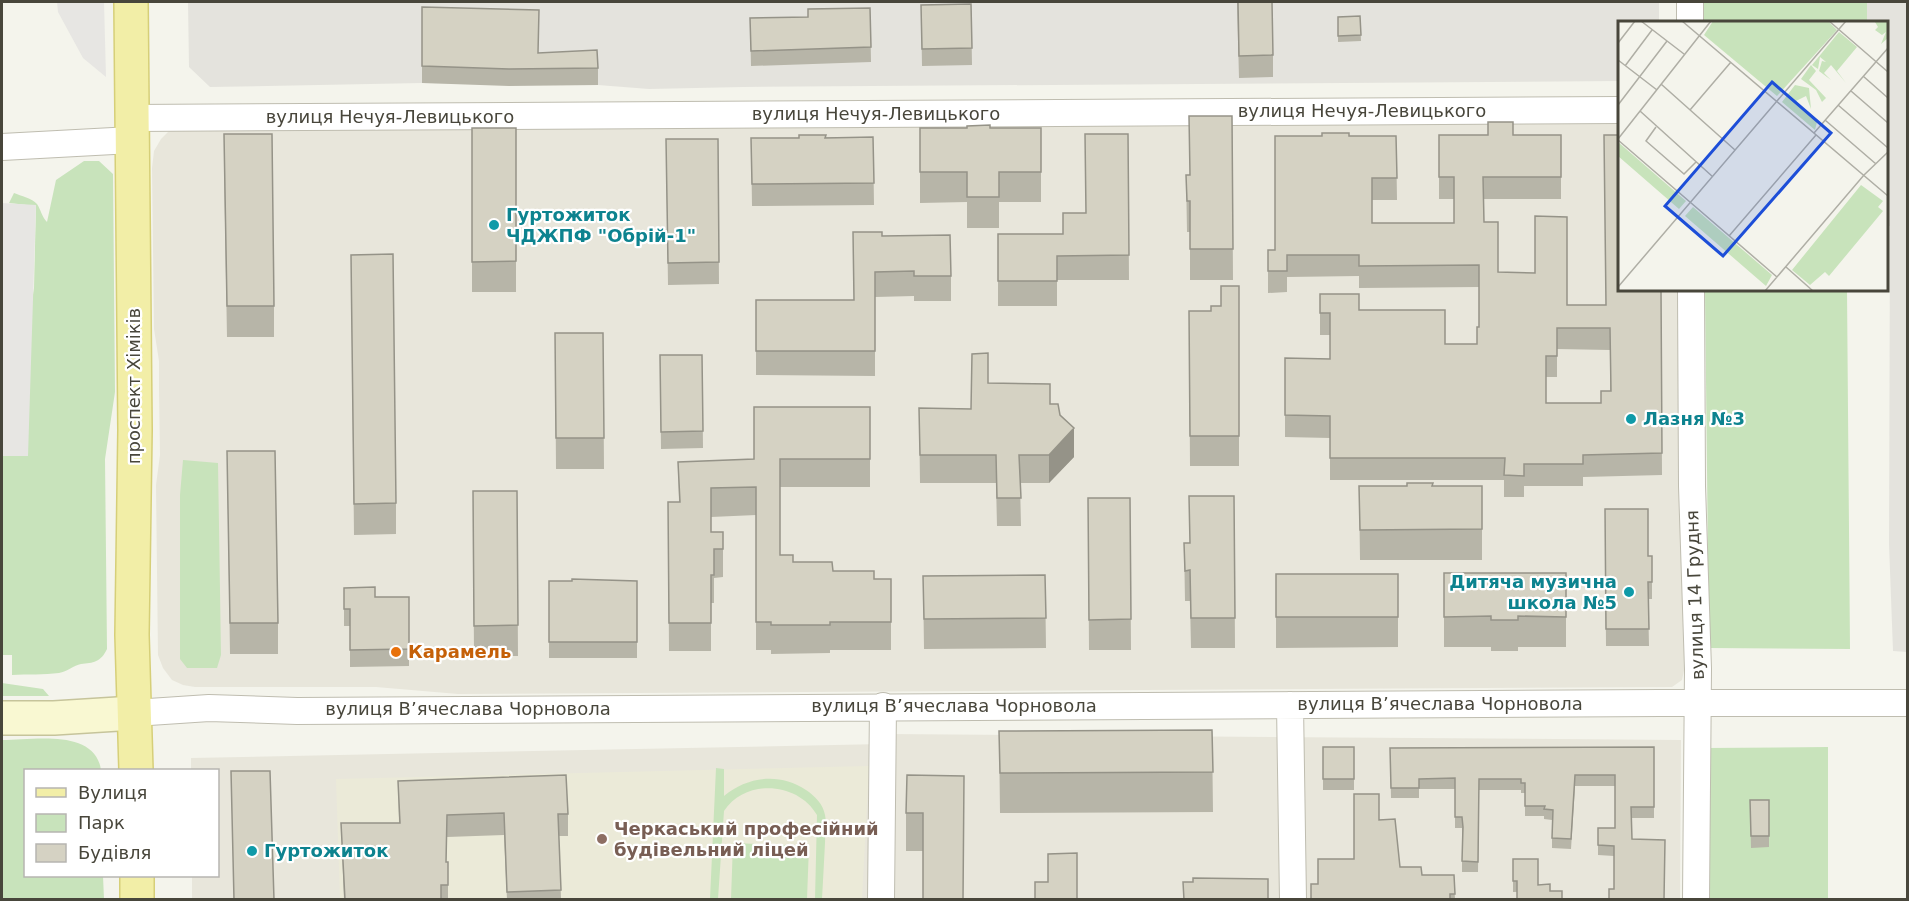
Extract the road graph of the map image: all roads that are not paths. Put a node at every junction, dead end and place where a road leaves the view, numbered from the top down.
1 (131, 2) edge
2 (1690, 2) edge
3 (1690, 21) edge
4 (1618, 110) edge
5 (132, 129) junction
6 (2, 147) edge
7 (1691, 291) edge
8 (1697, 703) junction
9 (1908, 703) edge
10 (1290, 705) junction
11 (883, 706) junction
12 (134, 713) junction
13 (2, 718) edge
14 (136, 769) edge
15 (136, 877) edge
16 (137, 900) edge
17 (881, 900) edge
18 (1293, 900) edge
19 (1696, 900) edge

1 - 5 main road, проспект Хіміків
2 - 3 street
4 - 5 street, вулиця Нечуя-Левицького
5 - 6 street, вулиця Нечуя-Левицького
5 - 12 main road, проспект Хіміків
7 - 8 street, вулиця 14 Грудня
8 - 9 street, вулиця Вʼячеслава Чорновола
8 - 10 street, вулиця Вʼячеслава Чорновола
8 - 19 street, вулиця 14 Грудня
10 - 11 street, вулиця Вʼячеслава Чорновола
10 - 18 street
11 - 12 street, вулиця Вʼячеслава Чорновола
11 - 17 street
12 - 13 main road, вулиця Вʼячеслава Чорновола
12 - 14 main road, проспект Хіміків
15 - 16 main road

